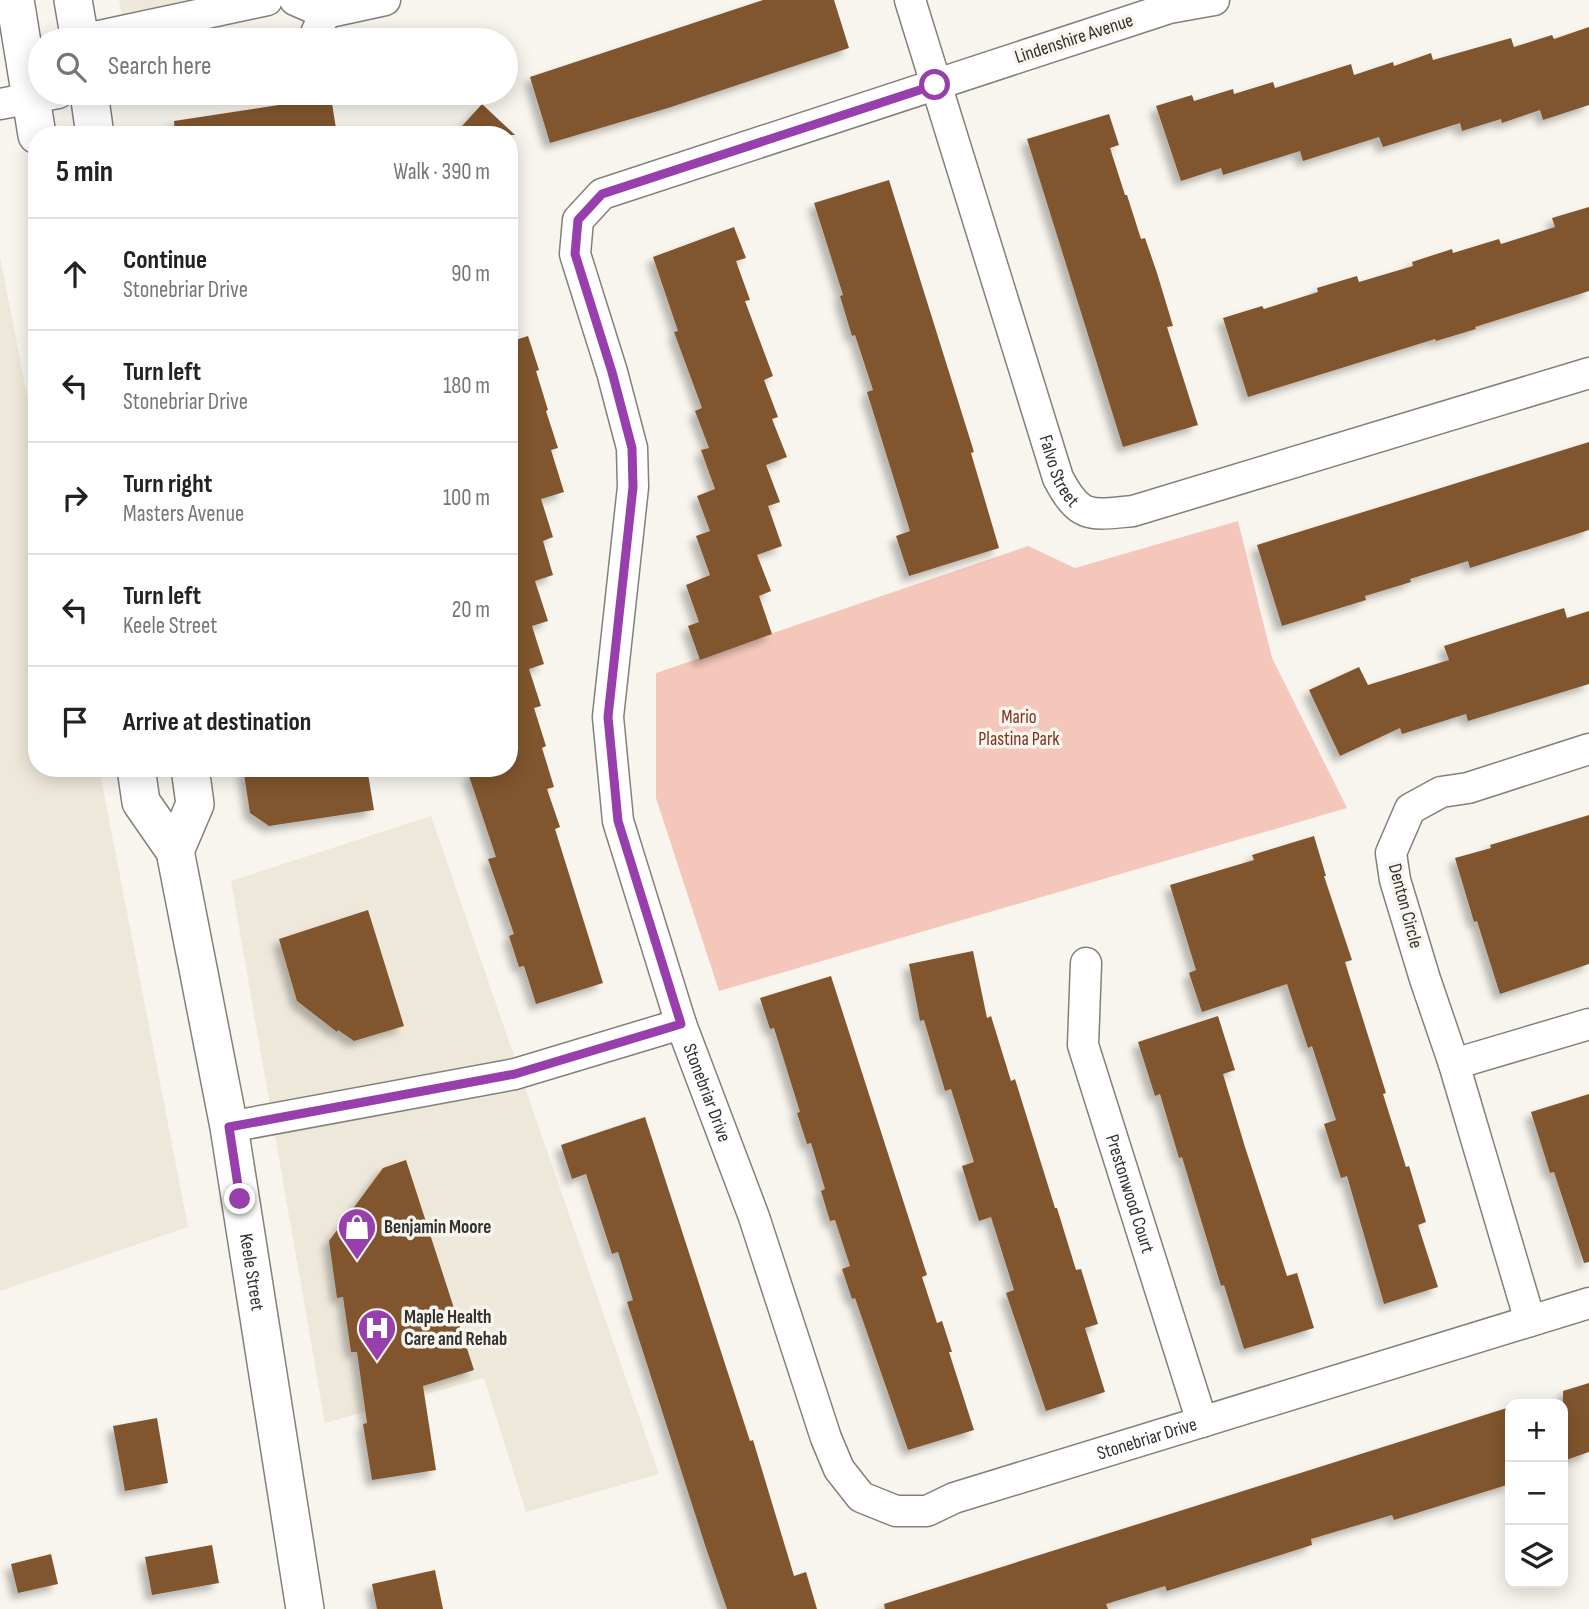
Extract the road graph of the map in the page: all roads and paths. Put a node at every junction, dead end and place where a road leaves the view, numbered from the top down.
1 (15, 0) edge
2 (73, 0) edge
3 (267, 0) edge
4 (295, 0) edge
5 (386, 0) edge
6 (910, 0) edge
7 (1214, 0) edge
8 (319, 27) edge
9 (78, 28) edge
10 (136, 28) edge
11 (22, 52) edge
12 (935, 85) junction
13 (28, 86) edge
14 (31, 105) edge
15 (91, 105) edge
16 (35, 126) edge
17 (94, 126) edge
18 (1589, 373) edge
19 (1589, 748) edge
20 (137, 777) edge
21 (191, 777) edge
22 (175, 851) junction
23 (1086, 962) dead end
24 (681, 1024) junction
25 (1589, 1024) edge
26 (1454, 1064) junction
27 (229, 1127) junction
28 (1589, 1303) edge
29 (1530, 1321) junction
30 (1202, 1422) junction
31 (305, 1609) edge

1 - 11 main road
2 - 9 main road
3 - 10 street
4 - 8 street
5 - 8 street
6 - 12 street, Falvo Street
7 - 12 street, Lindenshire Avenue
11 - 13 main road
12 - 18 street, Falvo Street
12 - 24 street, Stonebriar Drive
14 - 16 main road
15 - 17 main road
19 - 26 street, Denton Circle
20 - 22 main road, Keele Street
21 - 22 main road
22 - 27 main road, Keele Street
23 - 30 street, Prestonwood Court
24 - 27 street
24 - 30 street, Stonebriar Drive
25 - 26 street
26 - 29 street, Denton Circle
27 - 31 main road, Keele Street
28 - 29 street, Stonebriar Drive
29 - 30 street, Stonebriar Drive

